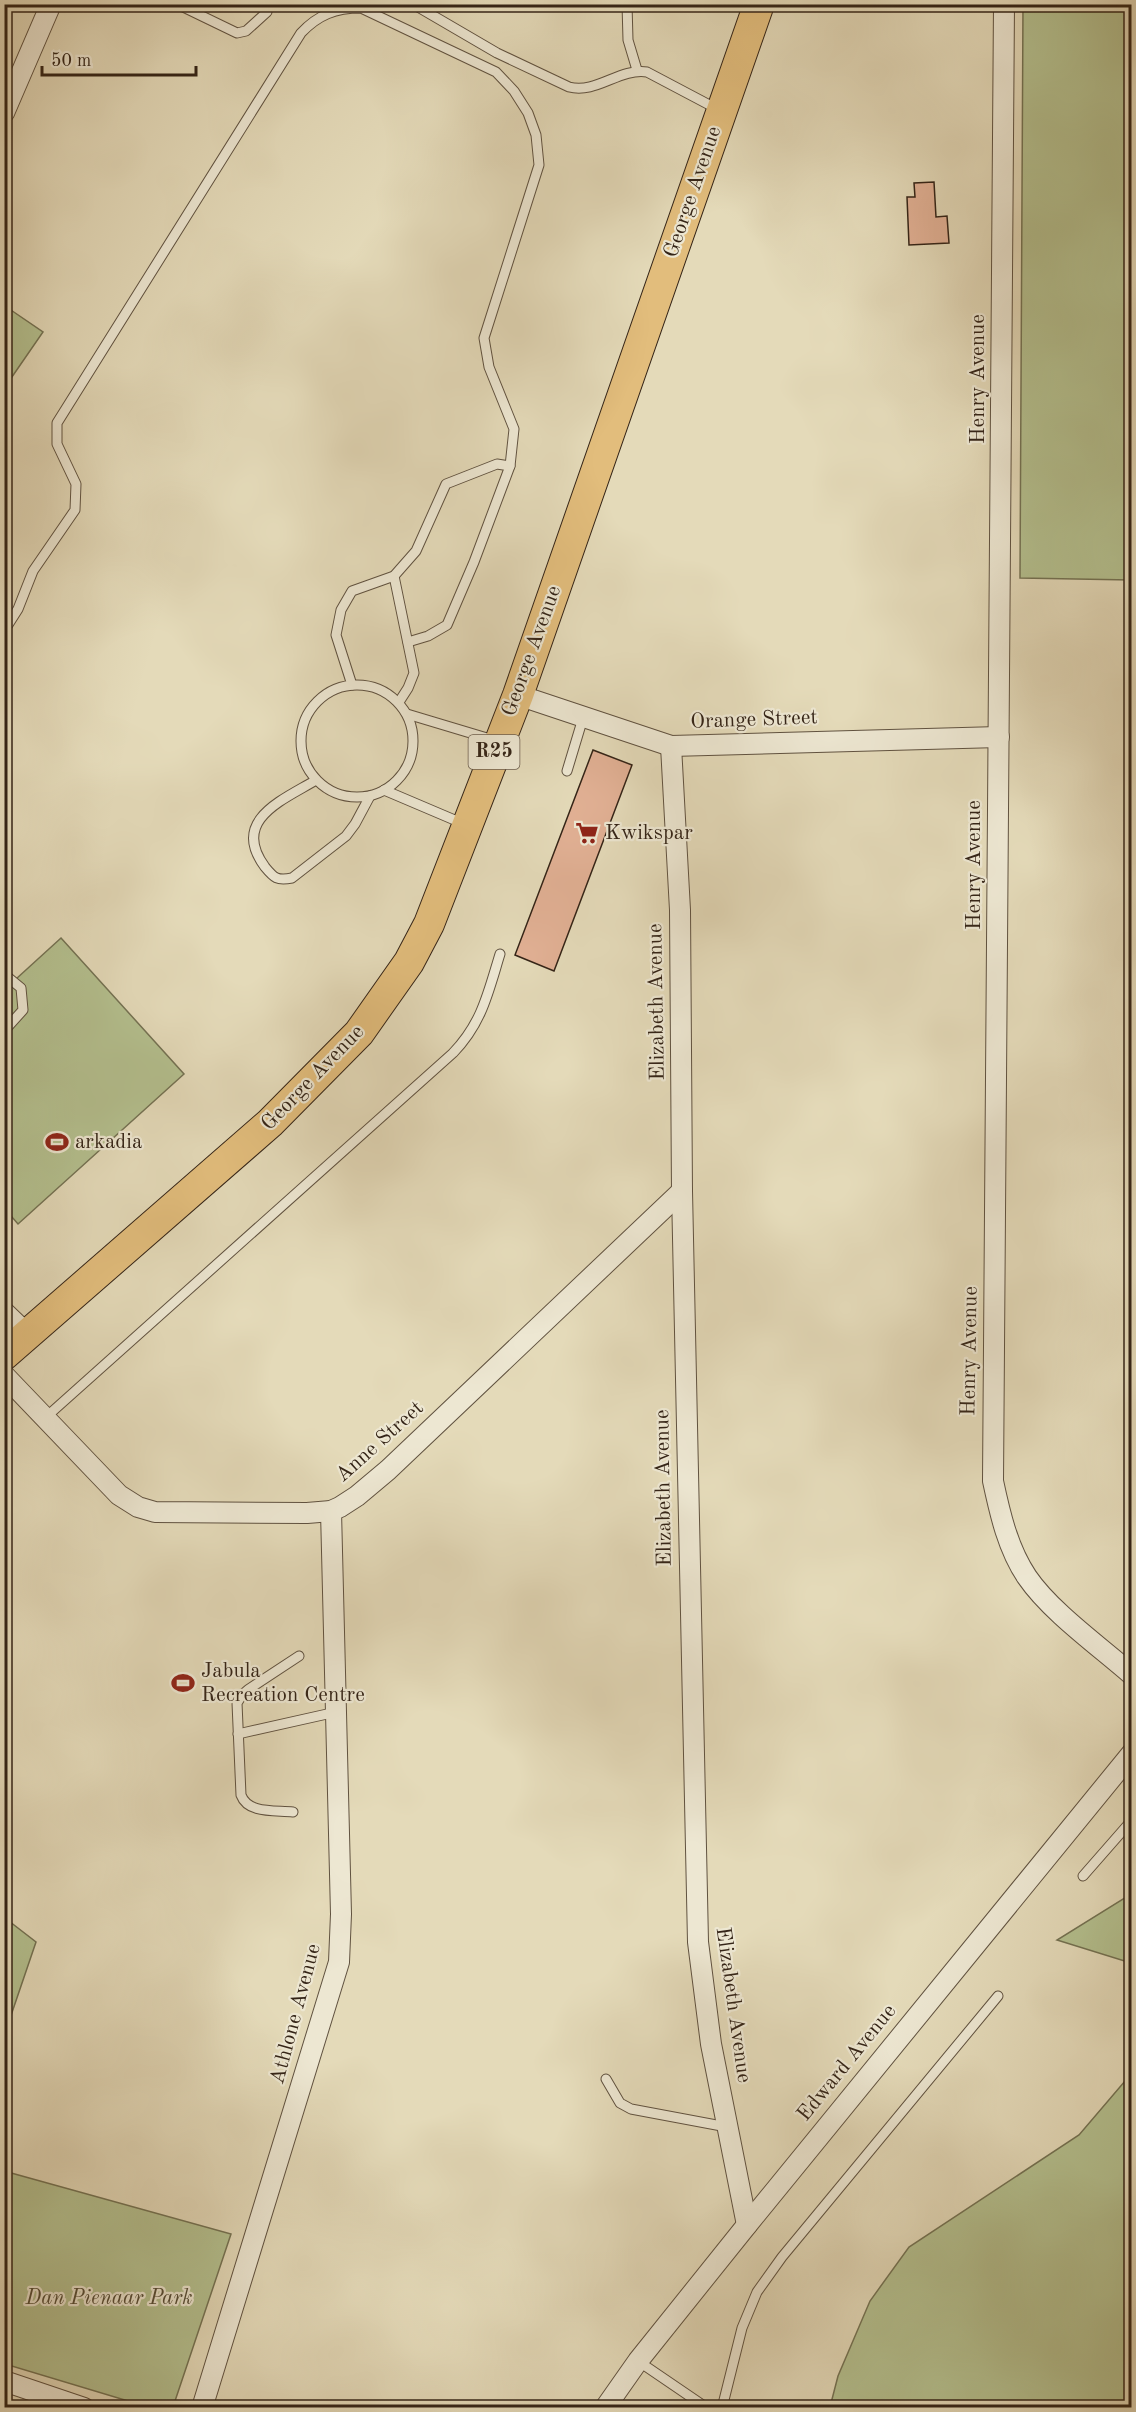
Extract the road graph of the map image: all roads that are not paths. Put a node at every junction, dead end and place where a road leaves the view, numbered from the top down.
1 (51, 4) edge
2 (177, 4) edge
3 (413, 4) edge
4 (627, 4) edge
5 (759, 4) edge
6 (1004, 4) edge
7 (267, 12) dead end
8 (637, 70) junction
9 (721, 111) junction
10 (4, 113) edge
11 (510, 466) junction
12 (394, 576) junction
13 (4, 631) edge
14 (408, 642) junction
15 (352, 685) junction
16 (518, 695) junction
17 (399, 702) junction
18 (407, 714) junction
19 (583, 718) junction
20 (999, 737) junction
21 (498, 742) junction
22 (671, 746) junction
23 (567, 771) dead end
24 (316, 780) junction
25 (384, 790) junction
26 (370, 796) junction
27 (467, 825) junction
28 (500, 954) dead end
29 (4, 974) edge
30 (4, 1031) edge
31 (682, 1191) junction
32 (4, 1312) edge
33 (28, 1335) junction
34 (4, 1355) edge
35 (4, 1376) edge
36 (45, 1419) junction
37 (331, 1511) junction
38 (299, 1656) dead end
39 (1131, 1675) edge
40 (336, 1712) junction
41 (238, 1734) junction
42 (1131, 1752) edge
43 (293, 1812) dead end
44 (1131, 1820) edge
45 (1083, 1876) dead end
46 (998, 1996) dead end
47 (606, 2079) dead end
48 (728, 2127) junction
49 (747, 2225) junction
50 (638, 2361) junction
51 (4, 2381) edge
52 (608, 2407) edge
53 (84, 2408) edge
54 (202, 2408) edge
55 (707, 2408) edge
56 (722, 2408) edge

1 - 10 street
2 - 7 lane
3 - 8 lane
4 - 8 lane
5 - 9 main road, George Avenue / R25
6 - 20 street, Henry Avenue
8 - 9 lane
9 - 16 main road, George Avenue / R25
11 - 12 lane
11 - 13 lane
11 - 14 lane
12 - 14 lane
12 - 15 lane
14 - 17 lane
15 - 17 lane
15 - 24 lane
16 - 19 street, Orange Street
16 - 21 main road, George Avenue / R25
17 - 18 lane
18 - 21 lane
18 - 25 lane
19 - 22 street, Orange Street
19 - 23 lane
20 - 22 street, Orange Street
20 - 39 street, Henry Avenue
21 - 27 main road, George Avenue / R25
22 - 31 street, Elizabeth Avenue
24 - 26 lane
24 - 26 lane
25 - 26 lane
25 - 27 lane
27 - 33 main road, George Avenue / R25
28 - 36 lane
29 - 30 lane
31 - 37 street, Anne Street
31 - 48 street, Elizabeth Avenue
32 - 33 street
33 - 34 main road, George Avenue / R25
35 - 36 street, Anne Street
36 - 37 street, Anne Street
37 - 40 street, Athlone Avenue
38 - 41 lane
40 - 41 lane
40 - 54 street, Athlone Avenue
41 - 43 lane
42 - 49 street, Edward Avenue
44 - 45 lane
46 - 56 lane
47 - 48 lane
48 - 49 street, Elizabeth Avenue
49 - 50 street, Edward Avenue
50 - 52 street, Edward Avenue
50 - 55 lane
51 - 53 street

